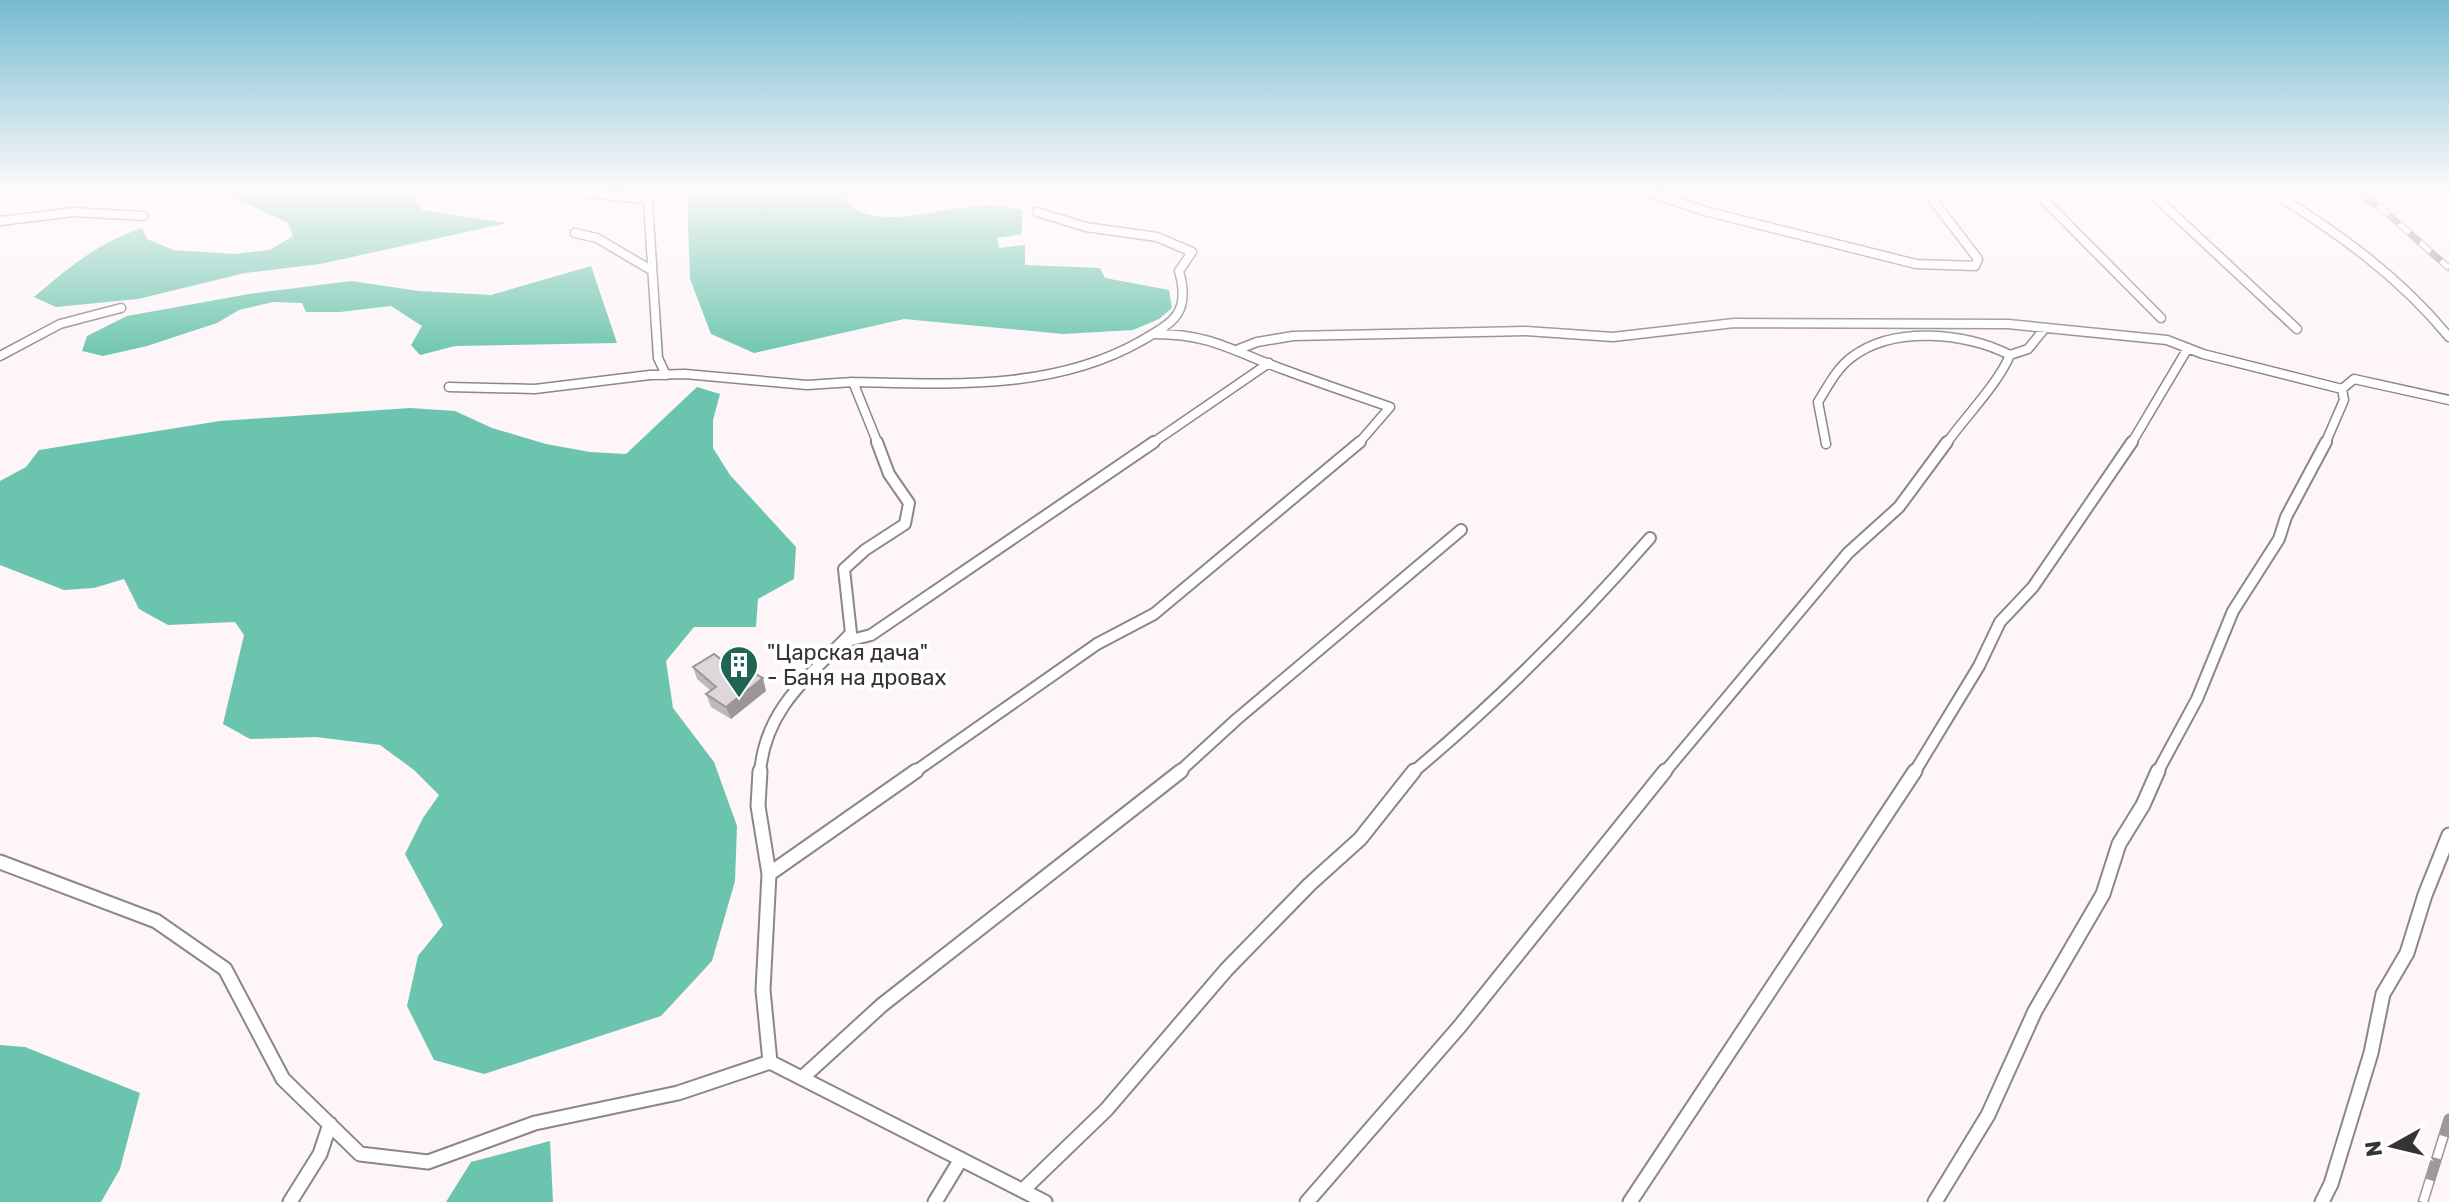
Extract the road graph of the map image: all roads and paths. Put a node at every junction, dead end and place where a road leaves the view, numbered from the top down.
1 (612, 247) edge
2 (651, 247) edge
3 (1185, 247) edge
4 (1847, 247) edge
5 (1972, 247) edge
6 (2091, 247) edge
7 (2209, 247) edge
8 (2351, 247) edge
9 (651, 270) junction
10 (121, 308) dead end
11 (2161, 318) dead end
12 (2045, 328) junction
13 (2297, 329) dead end
14 (1155, 334) junction
15 (2449, 337) edge
16 (2188, 348) junction
17 (1239, 349) junction
18 (2010, 355) junction
19 (0, 356) edge
20 (1269, 363) junction
21 (666, 375) junction
22 (853, 382) junction
23 (449, 387) dead end
24 (2342, 389) junction
25 (2449, 400) edge
26 (1826, 444) dead end
27 (1461, 530) dead end
28 (1650, 538) dead end
29 (842, 643) junction
30 (2449, 835) edge
31 (0, 862) edge
32 (769, 874) junction
33 (770, 1062) junction
34 (802, 1078) junction
35 (330, 1124) junction
36 (961, 1159) junction
37 (1023, 1190) junction
38 (290, 1202) edge
39 (935, 1202) edge
40 (1045, 1202) edge
41 (1307, 1202) edge
42 (1630, 1202) edge
43 (1935, 1202) edge
44 (2322, 1202) edge

1 - 9 lane
2 - 9 lane
3 - 14 lane
4 - 5 lane
6 - 11 lane
7 - 13 lane
8 - 15 lane
9 - 21 lane
10 - 19 lane
12 - 16 lane
12 - 17 lane
12 - 18 lane
14 - 17 lane
14 - 22 lane
16 - 24 lane
16 - 42 lane
17 - 20 lane
18 - 26 lane
18 - 41 lane
20 - 29 lane
20 - 32 lane
21 - 22 lane
21 - 23 lane
22 - 29 lane
24 - 25 lane
24 - 43 lane
27 - 34 lane
28 - 37 lane
29 - 32 lane
30 - 44 lane
31 - 35 lane
32 - 33 lane
33 - 34 lane
33 - 35 lane
34 - 36 lane
35 - 38 lane
36 - 37 lane
36 - 39 lane
37 - 40 lane

